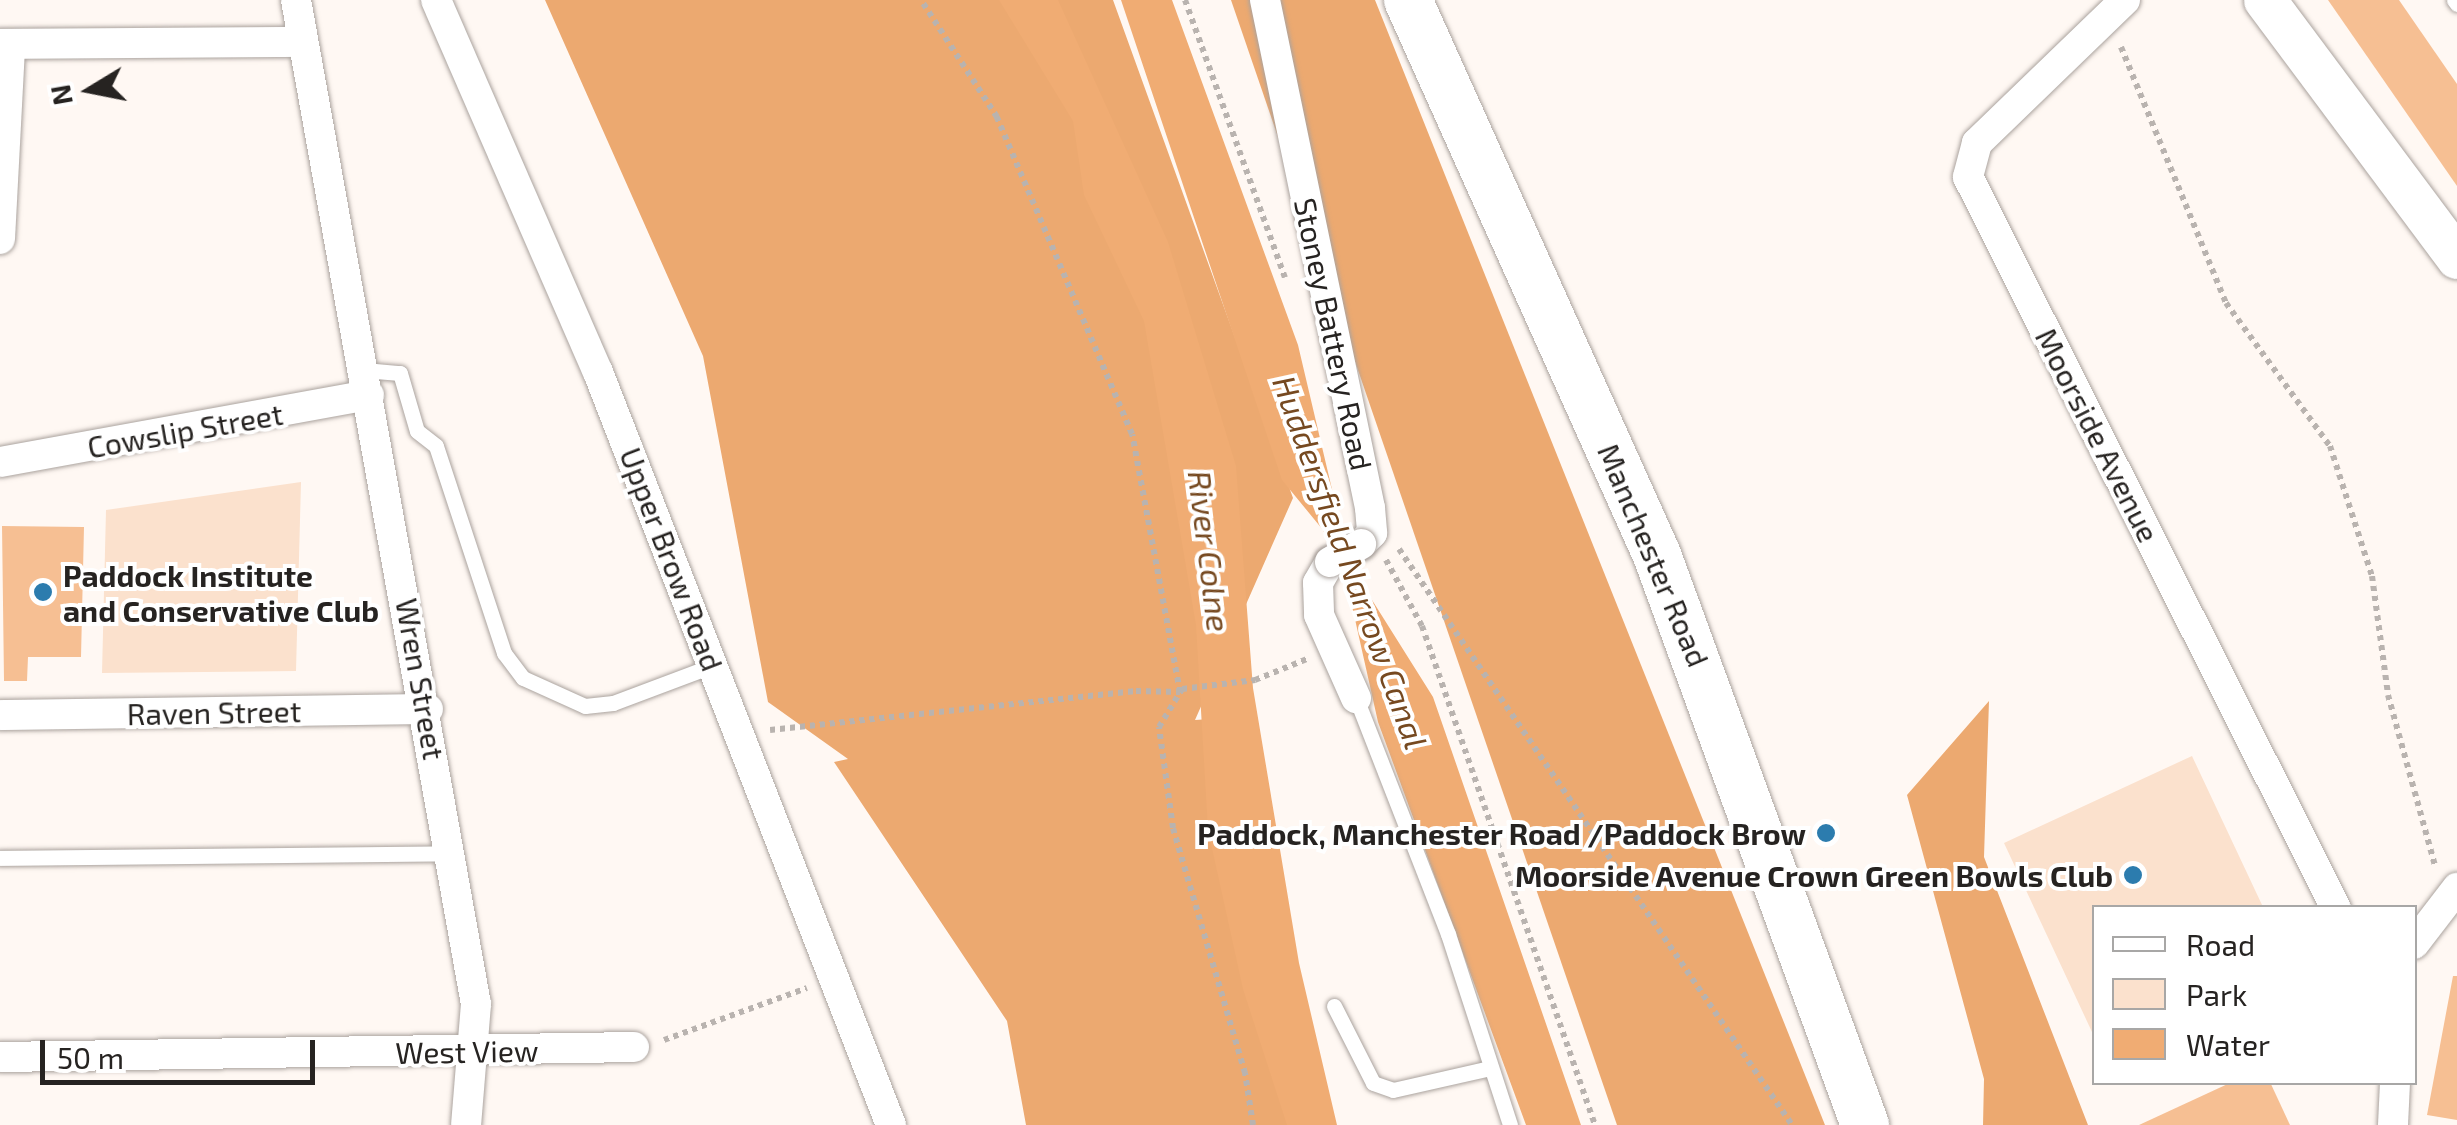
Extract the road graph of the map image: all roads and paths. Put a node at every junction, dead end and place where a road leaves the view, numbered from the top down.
1 (296, 0) edge
2 (436, 0) edge
3 (921, 0) edge
4 (1185, 0) edge
5 (1264, 0) edge
6 (1408, 0) edge
7 (2265, 0) edge
8 (2116, 8) edge
9 (303, 42) junction
10 (5, 44) edge
11 (0, 238) edge
12 (2457, 258) edge
13 (1292, 294) dead end
14 (366, 382) junction
15 (0, 462) edge
16 (1367, 538) junction
17 (1381, 574) dead end
18 (1330, 650) junction
19 (714, 666) junction
20 (1181, 691) junction
21 (1356, 698) joint
22 (428, 710) junction
23 (0, 715) edge
24 (765, 731) dead end
25 (452, 853) junction
26 (0, 858) edge
27 (2451, 895) edge
28 (2334, 905) edge
29 (2417, 940) edge
30 (804, 990) dead end
31 (1334, 1006) dead end
32 (640, 1047) joint
33 (472, 1051) junction
34 (0, 1057) edge
35 (1490, 1068) junction
36 (2395, 1085) edge
37 (466, 1125) edge
38 (891, 1125) edge
39 (1252, 1125) edge
40 (1510, 1125) edge
41 (1595, 1125) edge
42 (1792, 1125) edge
43 (1865, 1125) edge
44 (2393, 1125) edge

1 - 9 street, Wren Street
2 - 19 street, Upper Brow Road
3 - 20 path
4 - 13 path
5 - 16 street, Stoney Battery Road
6 - 43 main road, Manchester Road
7 - 12 street
8 - 27 path
8 - 28 street, Moorside Avenue
9 - 10 street
9 - 14 street, Wren Street
10 - 11 street
14 - 15 street, Cowslip Street
14 - 19 lane
14 - 22 street, Wren Street
16 - 18 street, bridge
16 - 42 path
17 - 41 path
18 - 20 path
18 - 21 street
19 - 38 street, Upper Brow Road
20 - 24 path
20 - 39 path
21 - 35 lane
22 - 23 street, Raven Street
22 - 25 street, Wren Street
25 - 26 lane
25 - 33 street, Wren Street
27 - 29 street
30 - 32 path
31 - 35 lane
32 - 33 street, West View
33 - 34 street, West View
33 - 37 street, Wren Street
35 - 40 lane
36 - 44 street

